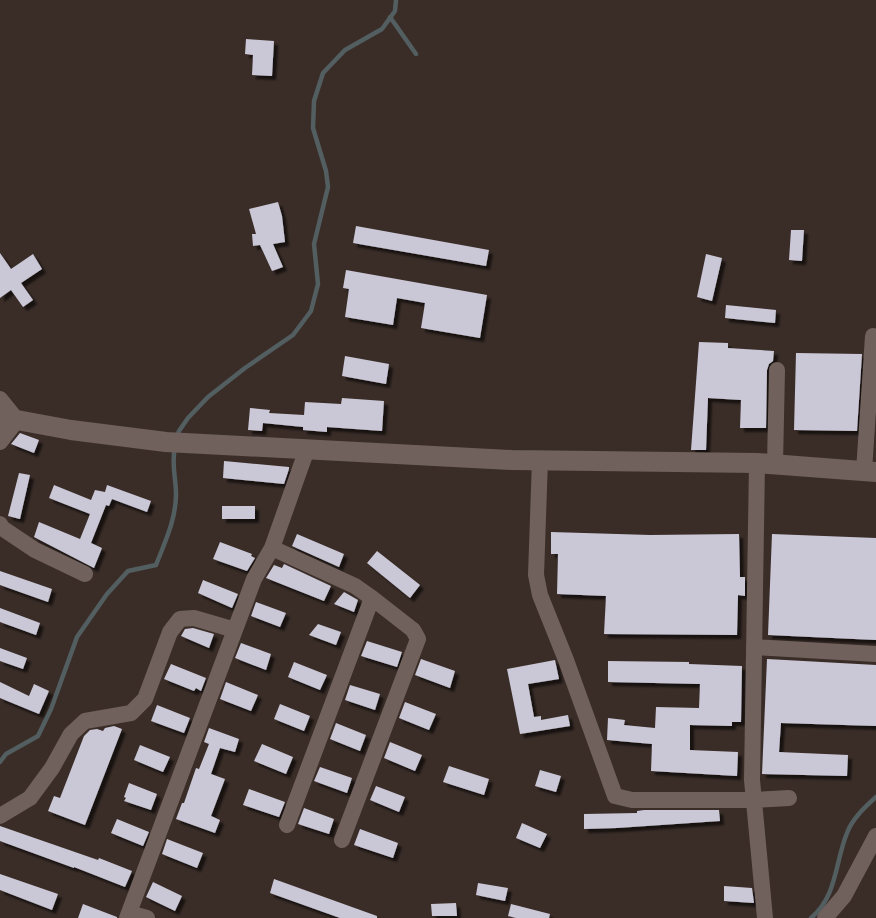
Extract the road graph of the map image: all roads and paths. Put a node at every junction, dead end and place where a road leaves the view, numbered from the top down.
1 (873, 336) dead end
2 (777, 370) dead end
3 (0, 399) edge
4 (8, 420) edge
5 (0, 442) edge
6 (307, 448) junction
7 (527, 460) junction
8 (766, 463) junction
9 (870, 471) edge
10 (0, 524) edge
11 (272, 548) junction
12 (85, 574) dead end
13 (372, 598) junction
14 (235, 630) junction
15 (754, 647) junction
16 (876, 654) edge
17 (789, 798) dead end
18 (755, 800) junction
19 (0, 816) edge
20 (287, 825) dead end
21 (876, 836) edge
22 (342, 840) dead end
23 (128, 915) edge
24 (147, 918) edge
25 (765, 918) edge
26 (825, 918) edge

1 - 9 street
2 - 8 street
3 - 4 street
4 - 5 street
4 - 6 street
6 - 7 street
6 - 11 street
7 - 8 street
7 - 18 street
8 - 9 street
8 - 15 street
10 - 12 street
11 - 13 street
11 - 14 street
13 - 20 street
13 - 22 street
14 - 19 street
14 - 23 street
15 - 16 street
15 - 18 street
17 - 18 street
18 - 25 street
21 - 26 street
23 - 24 street

